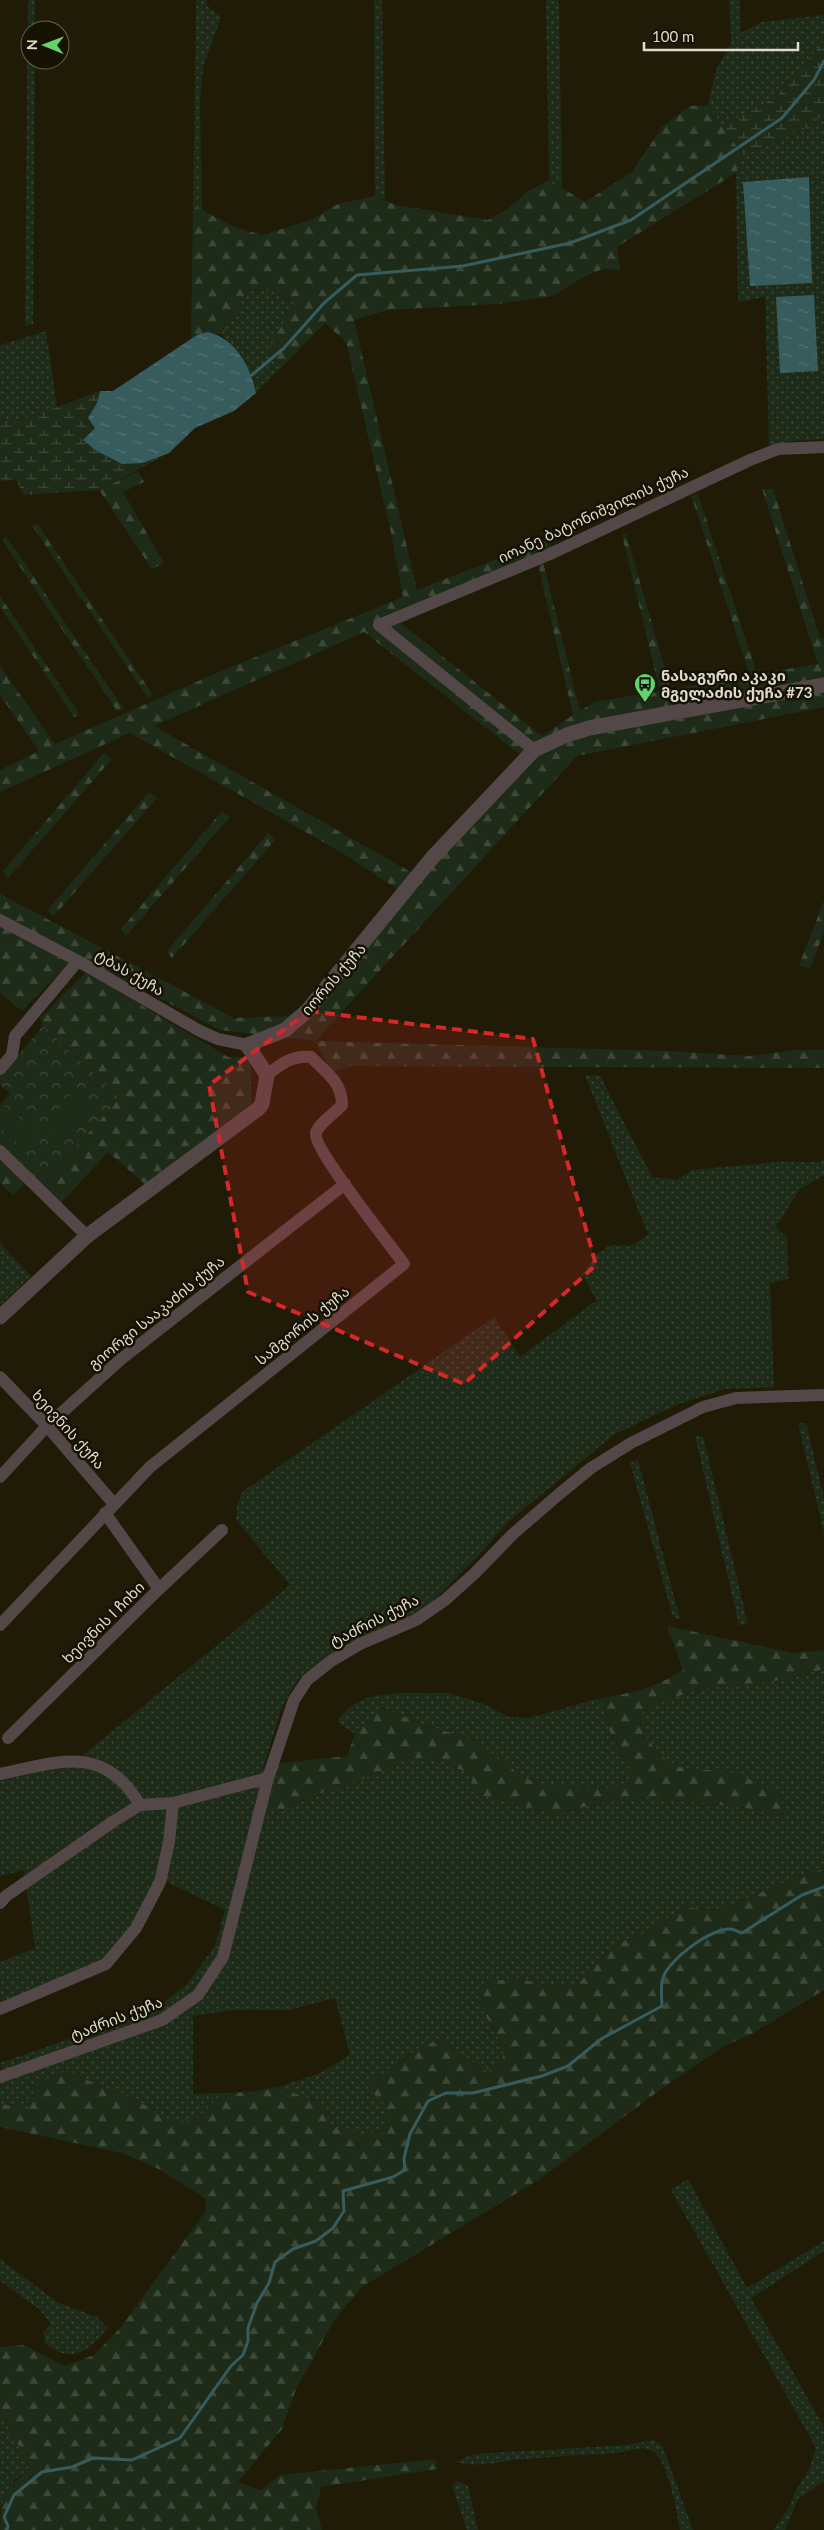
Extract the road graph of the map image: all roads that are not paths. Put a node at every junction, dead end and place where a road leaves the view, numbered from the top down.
1 (824, 447) edge
2 (824, 685) edge
3 (534, 750) junction
4 (0, 920) edge
5 (78, 961) junction
6 (247, 1045) junction
7 (0, 1069) edge
8 (267, 1075) junction
9 (0, 1151) edge
10 (344, 1184) junction
11 (87, 1236) junction
12 (0, 1317) edge
13 (0, 1377) edge
14 (824, 1395) edge
15 (47, 1426) junction
16 (0, 1477) edge
17 (109, 1508) junction
18 (222, 1530) dead end
19 (159, 1589) junction
20 (0, 1625) edge
21 (8, 1738) dead end
22 (0, 1774) edge
23 (268, 1778) junction
24 (173, 1803) junction
25 (140, 1805) junction
26 (0, 1903) edge
27 (0, 2009) edge
28 (0, 2078) edge

1 - 3 street, იოანე ბატონიშვილის ქუჩა
2 - 3 street
3 - 6 street, იორის ქუჩა
4 - 5 street, ტბას ქუჩა
5 - 6 street, ტბას ქუჩა
5 - 7 street
6 - 8 street
8 - 10 street, სამგორის ქუჩა
8 - 11 street
9 - 11 street
10 - 15 street, გიორგი სააკაძის ქუჩა
10 - 17 street, სამგორის ქუჩა
11 - 12 street
13 - 15 street, ხეივნის ქუჩა
14 - 23 street, ტაძრის ქუჩა
15 - 16 street, გიორგი სააკაძის ქუჩა
15 - 17 street, ხეივნის ქუჩა
17 - 19 street, ხეივნის ქუჩა
17 - 20 street, სამგორის ქუჩა
18 - 19 street, ხეივნის I ჩიხი
19 - 21 street, ხეივნის I ჩიხი
22 - 25 street
23 - 24 street
23 - 28 street, ტაძრის ქუჩა
24 - 25 street
24 - 27 street
25 - 26 street

